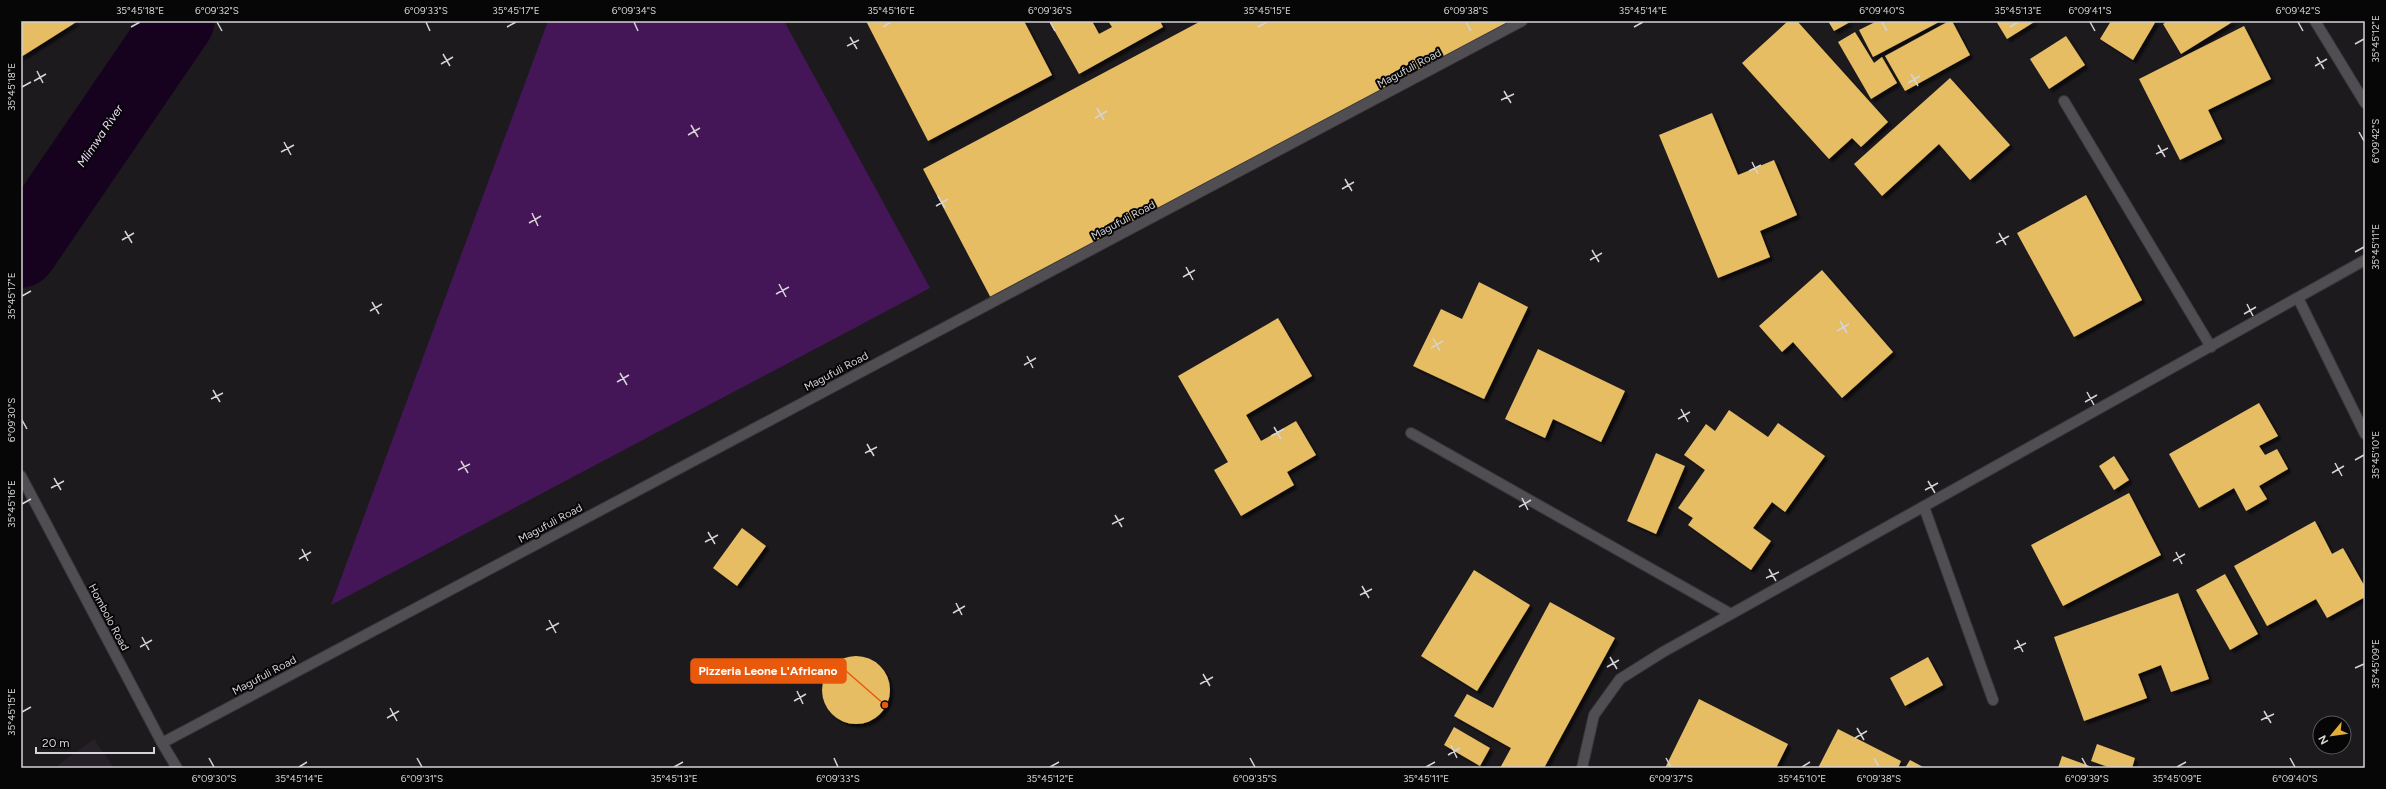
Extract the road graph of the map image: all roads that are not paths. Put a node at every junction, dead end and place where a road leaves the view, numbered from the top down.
1 (1522, 21) edge
2 (2315, 21) edge
3 (2064, 101) dead end
4 (2365, 103) edge
5 (2365, 260) edge
6 (2298, 298) junction
7 (2211, 347) junction
8 (1411, 433) dead end
9 (2365, 434) edge
10 (21, 476) edge
11 (1924, 507) junction
12 (1731, 614) junction
13 (1993, 700) dead end
14 (162, 743) junction
15 (177, 768) edge
16 (1582, 768) edge

1 - 14 street, Magufuli Road
2 - 4 street
3 - 7 street
5 - 6 street
6 - 7 street
6 - 9 street
7 - 11 street
8 - 12 street
10 - 14 street, Hombolo Road
11 - 12 street
11 - 13 street
12 - 16 street
14 - 15 street, Hombolo Road

